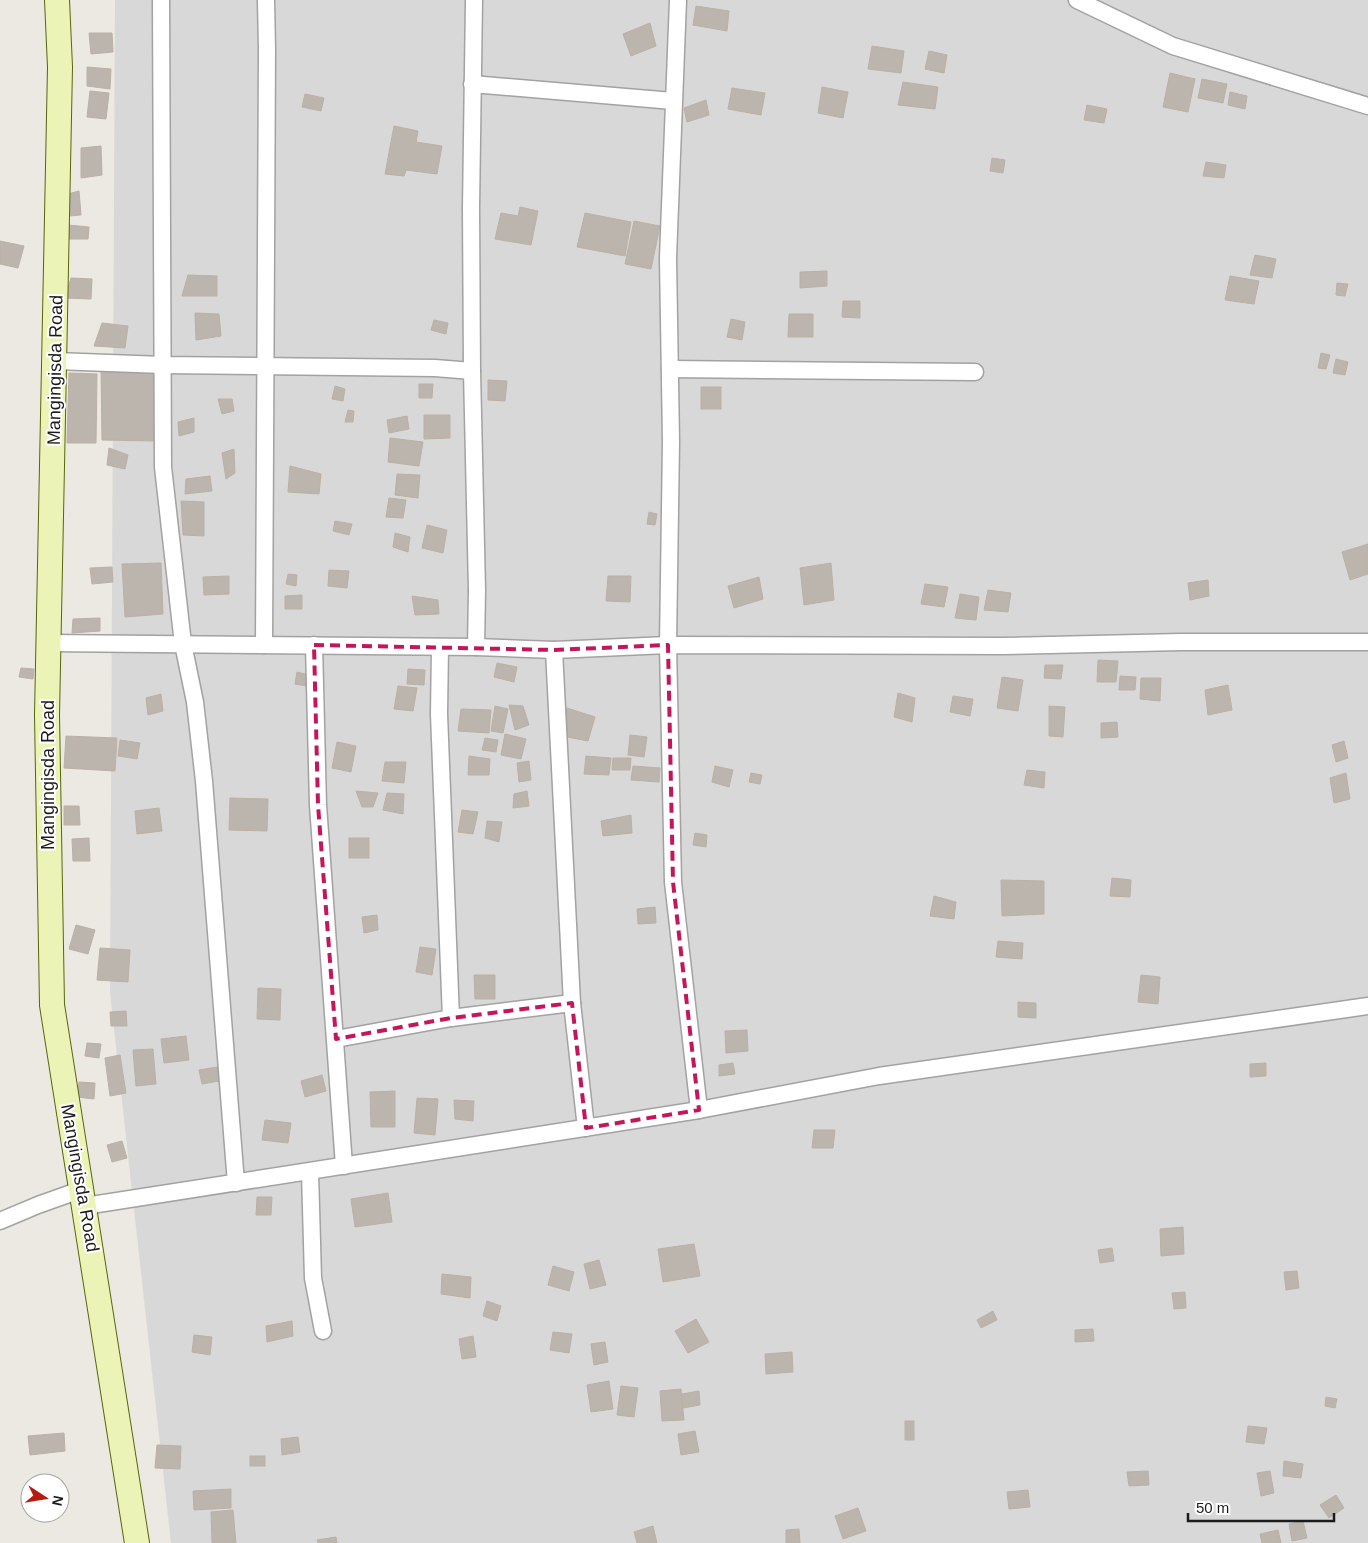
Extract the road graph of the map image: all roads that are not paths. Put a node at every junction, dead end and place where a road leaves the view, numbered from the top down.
1 (57, 0) edge
2 (161, 0) edge
3 (266, 0) edge
4 (474, 0) edge
5 (678, 0) edge
6 (1077, 0) edge
7 (472, 84) junction
8 (674, 101) junction
9 (1368, 106) edge
10 (55, 361) junction
11 (163, 365) junction
12 (265, 367) junction
13 (670, 369) junction
14 (472, 371) junction
15 (975, 372) dead end
16 (1368, 642) edge
17 (48, 643) junction
18 (183, 644) junction
19 (264, 645) junction
20 (314, 645) junction
21 (668, 645) junction
22 (440, 647) junction
23 (476, 647) junction
24 (554, 650) junction
25 (572, 1003) junction
26 (1368, 1006) edge
27 (451, 1018) junction
28 (336, 1040) junction
29 (700, 1110) junction
30 (586, 1128) junction
31 (344, 1166) junction
32 (310, 1172) junction
33 (236, 1183) junction
34 (83, 1198) junction
35 (0, 1221) edge
36 (323, 1331) dead end
37 (137, 1543) edge

1 - 10 street, Mangingisda Road
2 - 11 street
3 - 12 street
4 - 7 street
5 - 8 street
6 - 9 street
7 - 8 street
7 - 14 street
8 - 13 street
10 - 11 street
10 - 17 street, Mangingisda Road
11 - 12 street
11 - 18 street
12 - 14 street
12 - 19 street
13 - 15 street
13 - 21 street
14 - 23 street
16 - 21 street
17 - 18 street
17 - 34 street, Mangingisda Road
18 - 19 street
18 - 33 street
19 - 20 street
20 - 22 street
20 - 28 street
21 - 24 street
21 - 29 street
22 - 23 street
22 - 27 street
23 - 24 street
24 - 25 street
25 - 27 street
25 - 30 street
26 - 29 street
27 - 28 street
28 - 31 street
29 - 30 street
30 - 31 street
31 - 32 street
32 - 33 street
32 - 36 street
33 - 34 street
34 - 35 street
34 - 37 street, Mangingisda Road

